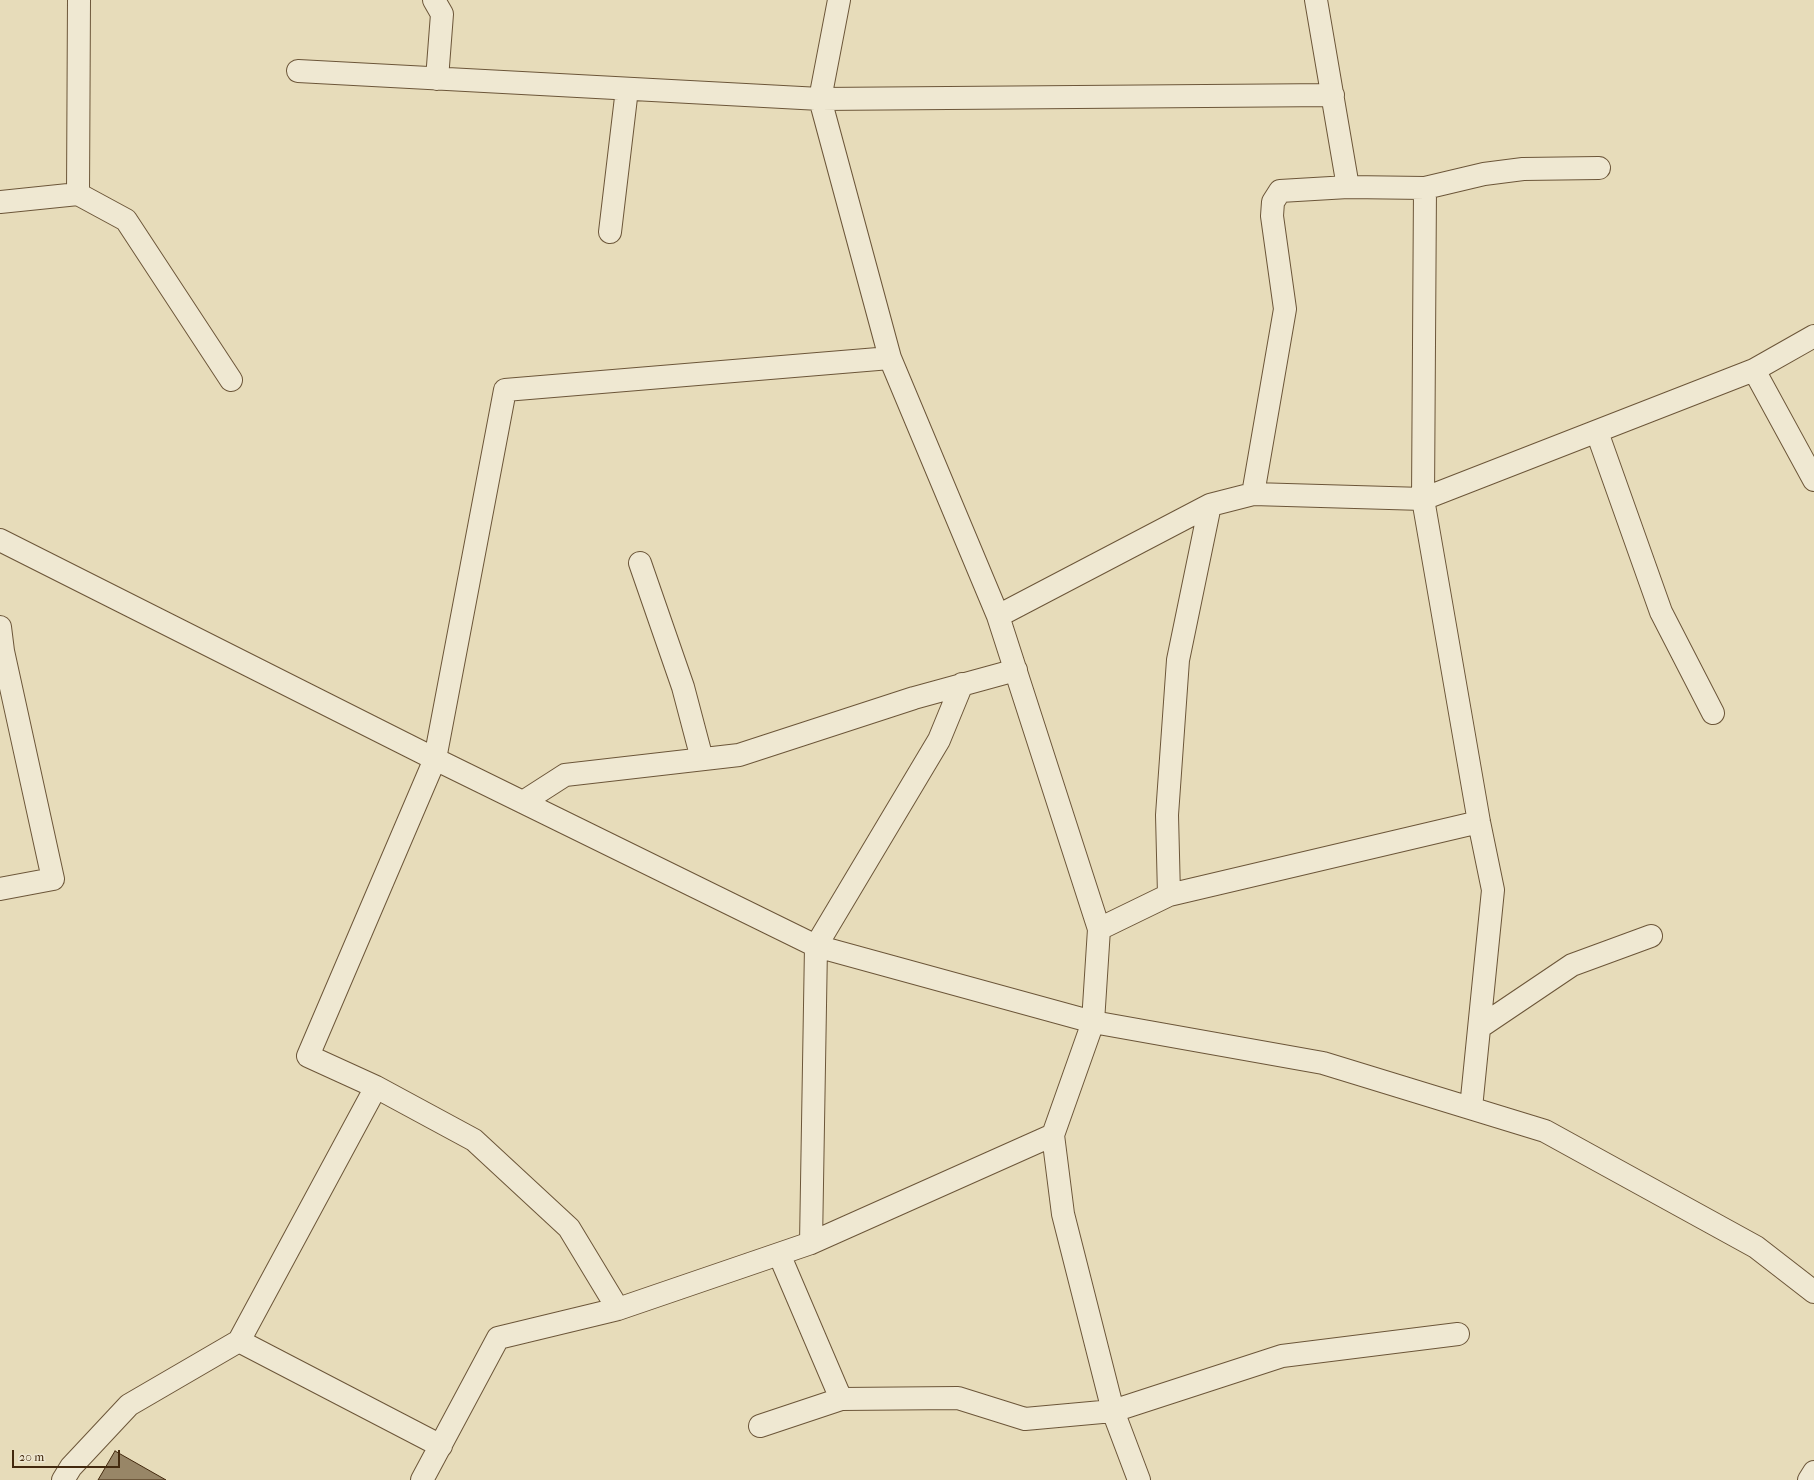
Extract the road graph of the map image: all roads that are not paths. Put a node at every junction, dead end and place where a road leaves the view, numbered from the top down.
1 (79, 0) edge
2 (434, 0) edge
3 (839, 0) edge
4 (1316, 0) edge
5 (298, 71) dead end
6 (437, 78) junction
7 (627, 89) junction
8 (1333, 96) junction
9 (820, 99) junction
10 (1599, 168) dead end
11 (1348, 187) junction
12 (1426, 188) junction
13 (78, 194) junction
14 (0, 202) edge
15 (610, 232) dead end
16 (1814, 336) edge
17 (890, 358) junction
18 (1754, 370) junction
19 (230, 380) dead end
20 (1597, 432) junction
21 (1814, 480) edge
22 (1253, 494) junction
23 (1423, 499) junction
24 (1210, 505) junction
25 (0, 540) edge
26 (640, 563) dead end
27 (998, 616) junction
28 (0, 627) edge
29 (2, 651) edge
30 (1016, 670) junction
31 (962, 684) junction
32 (1713, 713) dead end
33 (435, 759) junction
34 (702, 759) junction
35 (524, 802) junction
36 (1479, 822) junction
37 (0, 889) edge
38 (1169, 895) junction
39 (1099, 929) junction
40 (1651, 936) dead end
41 (816, 946) junction
42 (1093, 1022) junction
43 (1480, 1026) junction
44 (376, 1087) junction
45 (1471, 1108) junction
46 (1052, 1135) junction
47 (811, 1243) junction
48 (779, 1254) junction
49 (1814, 1292) edge
50 (618, 1309) junction
51 (1458, 1334) dead end
52 (239, 1341) junction
53 (842, 1399) junction
54 (1113, 1411) junction
55 (760, 1426) dead end
56 (441, 1446) junction
57 (1814, 1472) edge
58 (63, 1480) edge
59 (422, 1480) edge
60 (1139, 1480) edge
61 (1810, 1480) edge

1 - 13 street
2 - 6 street
3 - 9 street
4 - 8 street
5 - 6 street
6 - 7 street
7 - 9 street
7 - 15 street
8 - 9 street
8 - 11 street
9 - 17 street
10 - 12 street
11 - 12 street
11 - 22 street
12 - 23 street
13 - 14 street
13 - 19 street
16 - 18 street
17 - 27 street
17 - 33 street
18 - 20 street
18 - 21 street
20 - 23 street
20 - 32 street
22 - 23 street
22 - 24 street
23 - 36 street
24 - 27 street
24 - 38 street
25 - 33 street
26 - 34 street
27 - 30 street
28 - 29 street
29 - 37 street
30 - 31 street
30 - 39 street
31 - 34 street
31 - 41 street
33 - 35 street
33 - 44 street
34 - 35 street
35 - 41 street
36 - 38 street
36 - 43 street
38 - 39 street
39 - 42 street
40 - 43 street
41 - 42 street
41 - 47 street
42 - 45 street
42 - 46 street
43 - 45 street
44 - 50 street
44 - 52 street
45 - 49 street
46 - 47 street
46 - 54 street
47 - 48 street
48 - 50 street
48 - 53 street
50 - 56 street
51 - 54 street
52 - 56 street
52 - 58 street
53 - 54 street
53 - 55 street
54 - 60 street
56 - 59 street
57 - 61 street

